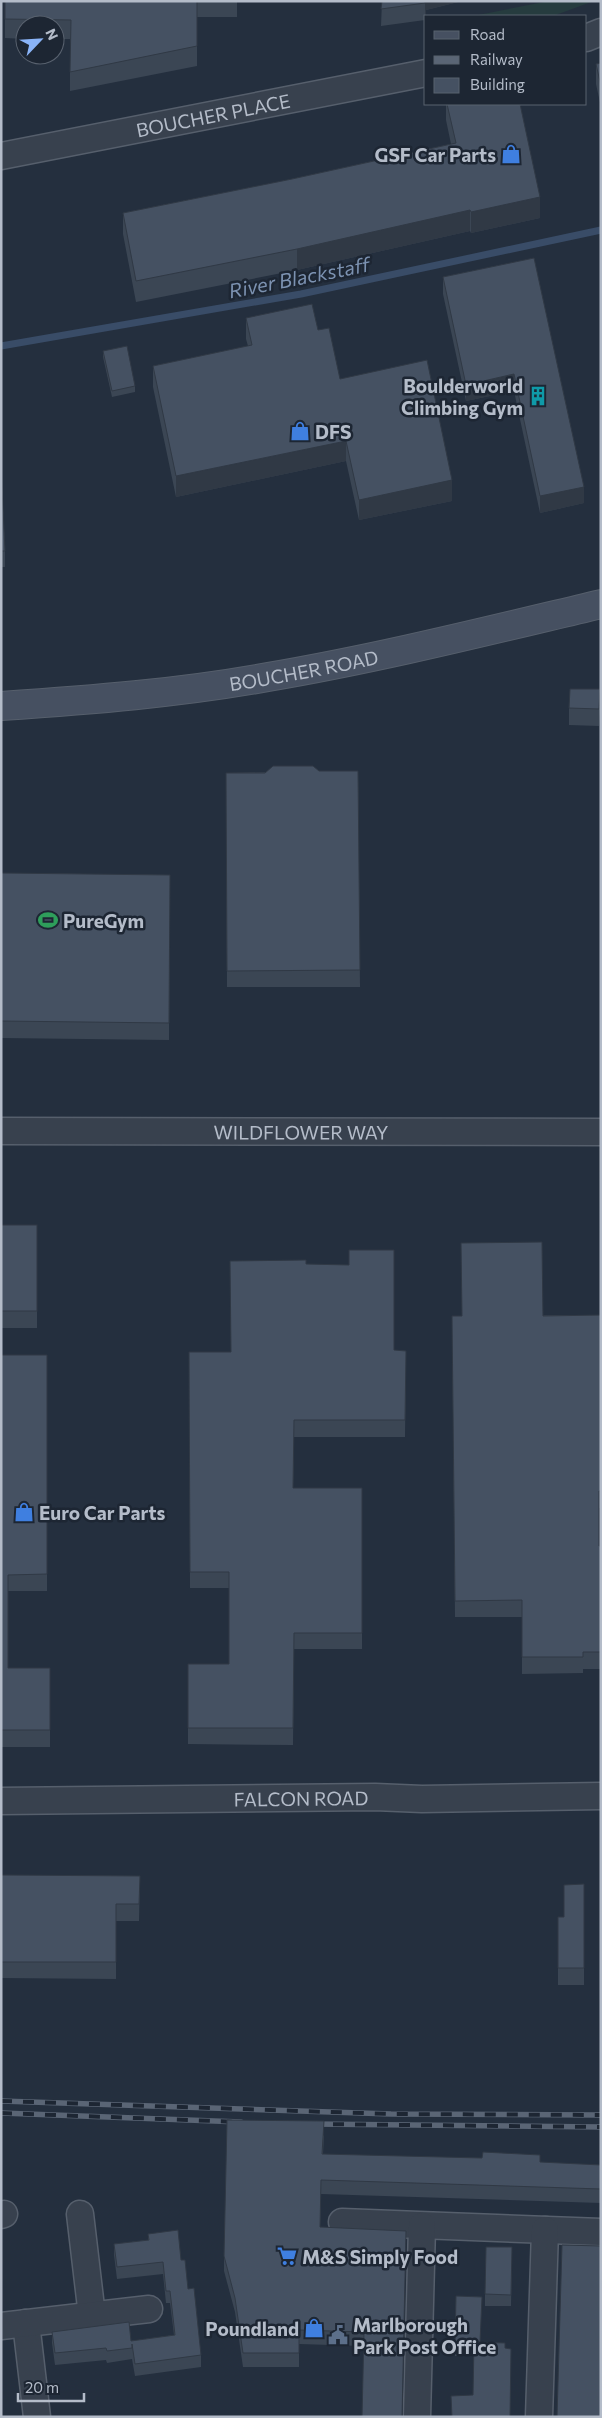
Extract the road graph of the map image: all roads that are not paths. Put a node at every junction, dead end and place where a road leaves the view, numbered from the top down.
1 (601, 32) edge
2 (587, 38) edge
3 (424, 73) edge
4 (1, 156) edge
5 (601, 604) edge
6 (1, 706) edge
7 (1, 1131) edge
8 (601, 1132) edge
9 (601, 1796) edge
10 (1, 1801) edge
11 (80, 2214) dead end
12 (342, 2222) dead end
13 (422, 2226) junction
14 (545, 2230) junction
15 (601, 2232) edge
16 (149, 2309) dead end
17 (92, 2316) junction
18 (14, 2325) edge
19 (37, 2417) edge
20 (417, 2417) edge
21 (539, 2417) edge

1 - 2 street
3 - 4 street, BOUCHER PLACE
5 - 6 street, BOUCHER ROAD
7 - 8 street, WILDFLOWER WAY
9 - 10 street, FALCON ROAD
11 - 17 street
12 - 13 street
13 - 14 street
13 - 20 street
14 - 15 street
14 - 21 street
16 - 17 street
17 - 18 street
18 - 19 street

